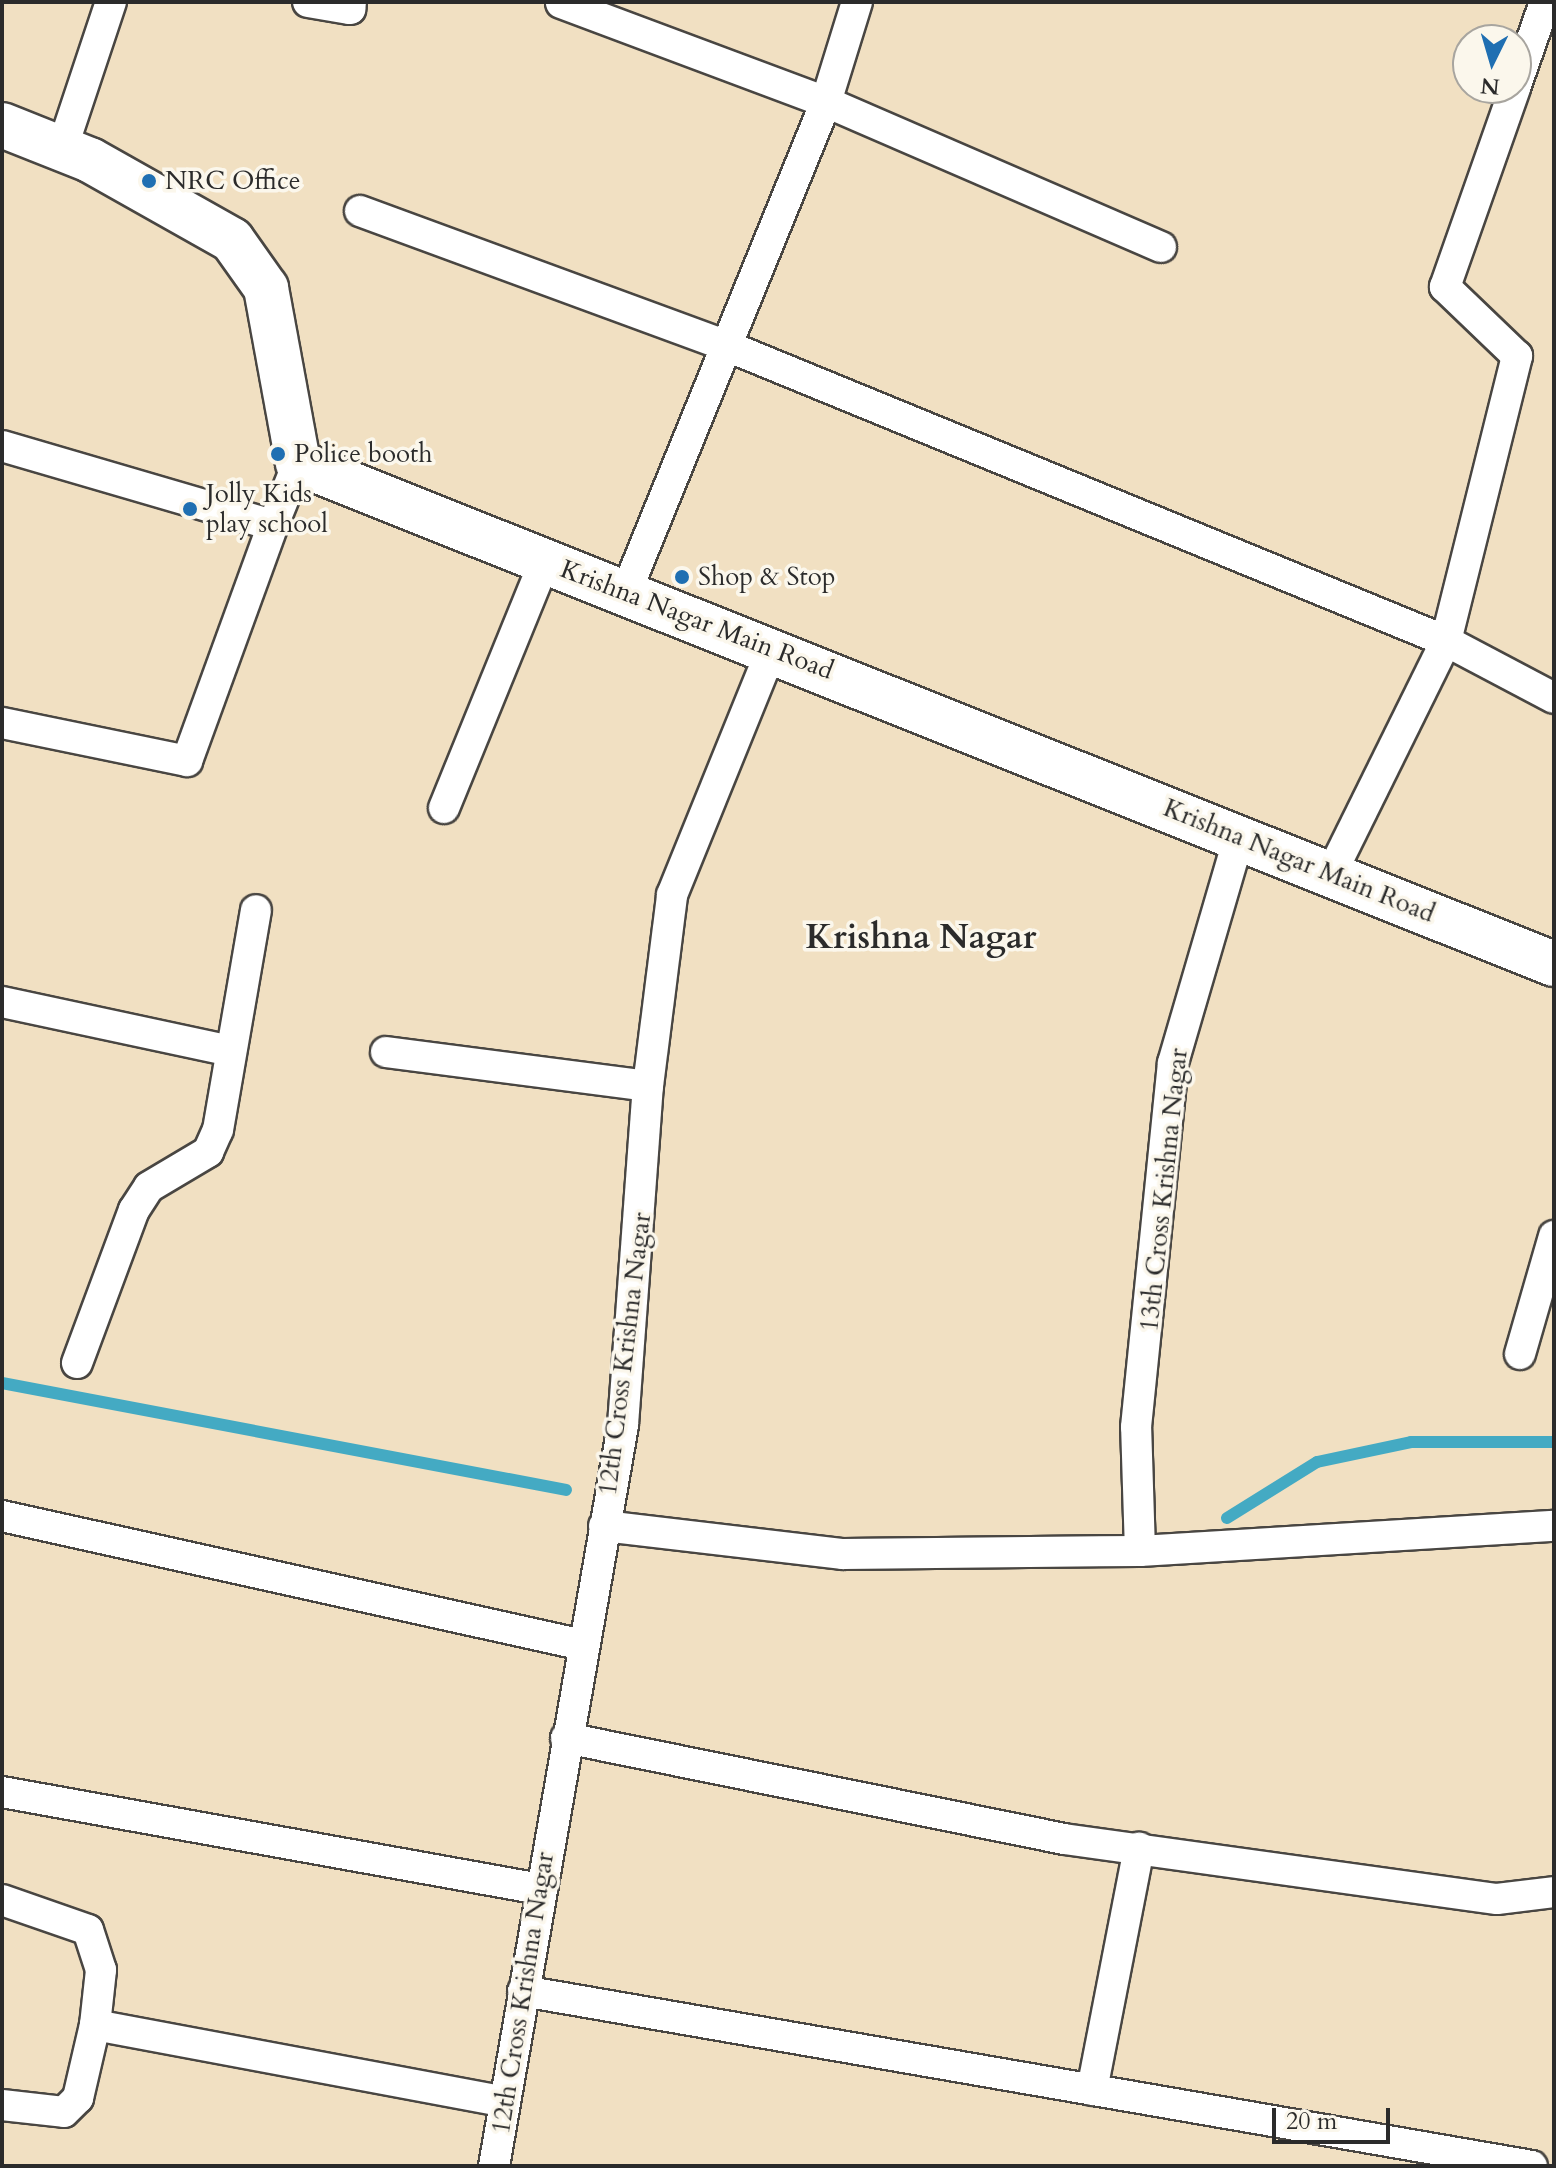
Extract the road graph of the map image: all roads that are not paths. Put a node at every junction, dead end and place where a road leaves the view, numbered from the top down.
1 (111, 2) edge
2 (308, 2) edge
3 (351, 2) edge
4 (857, 2) edge
5 (1545, 2) edge
6 (561, 3) edge
7 (1532, 40) edge
8 (826, 102) junction
9 (1510, 104) edge
10 (2, 125) edge
11 (62, 149) junction
12 (360, 211) dead end
13 (1161, 247) dead end
14 (727, 346) junction
15 (2, 446) edge
16 (298, 463) junction
17 (273, 525) junction
18 (545, 560) junction
19 (626, 592) junction
20 (1446, 641) junction
21 (772, 649) junction
22 (1554, 698) edge
23 (2, 723) edge
24 (444, 808) dead end
25 (1239, 837) junction
26 (1331, 874) junction
27 (256, 910) dead end
28 (1554, 964) edge
29 (2, 1002) edge
30 (231, 1051) junction
31 (386, 1052) dead end
32 (648, 1086) junction
33 (1554, 1236) edge
34 (1520, 1354) dead end
35 (77, 1363) dead end
36 (2, 1516) edge
37 (604, 1526) junction
38 (1554, 1526) edge
39 (1140, 1551) junction
40 (583, 1645) junction
41 (566, 1738) junction
42 (2, 1792) edge
43 (1139, 1848) junction
44 (540, 1889) junction
45 (1554, 1892) edge
46 (2, 1900) edge
47 (523, 1991) junction
48 (95, 2025) junction
49 (1092, 2090) junction
50 (505, 2102) junction
51 (2, 2105) edge
52 (494, 2166) edge
53 (1532, 2166) edge

1 - 11 street
2 - 3 street
4 - 8 street
5 - 7 street
6 - 8 street
8 - 13 street
8 - 14 street
9 - 20 street
10 - 11 street
11 - 16 street
12 - 14 street
14 - 19 street
14 - 20 street
15 - 17 street
16 - 17 street
16 - 18 street, Krishna Nagar Main Road
17 - 23 street
18 - 19 street, Krishna Nagar Main Road
18 - 24 street
19 - 21 street, Krishna Nagar Main Road
20 - 22 street
20 - 26 street
21 - 25 street, Krishna Nagar Main Road
21 - 32 street, 12th Cross Krishna Nagar
25 - 26 street, Krishna Nagar Main Road
25 - 39 street, 13th Cross Krishna Nagar
26 - 28 street, Krishna Nagar Main Road
27 - 30 street
29 - 30 street
30 - 35 street
31 - 32 street
32 - 37 street, 12th Cross Krishna Nagar
33 - 34 street
36 - 40 street
37 - 39 street
37 - 40 street, 12th Cross Krishna Nagar
38 - 39 street
40 - 41 street, 12th Cross Krishna Nagar
41 - 43 street
41 - 44 street, 12th Cross Krishna Nagar
42 - 44 street
43 - 45 street
43 - 49 street
44 - 47 street, 12th Cross Krishna Nagar
46 - 48 street
47 - 49 street
47 - 50 street, 12th Cross Krishna Nagar
48 - 50 street
48 - 51 street
49 - 53 street
50 - 52 street, 12th Cross Krishna Nagar

